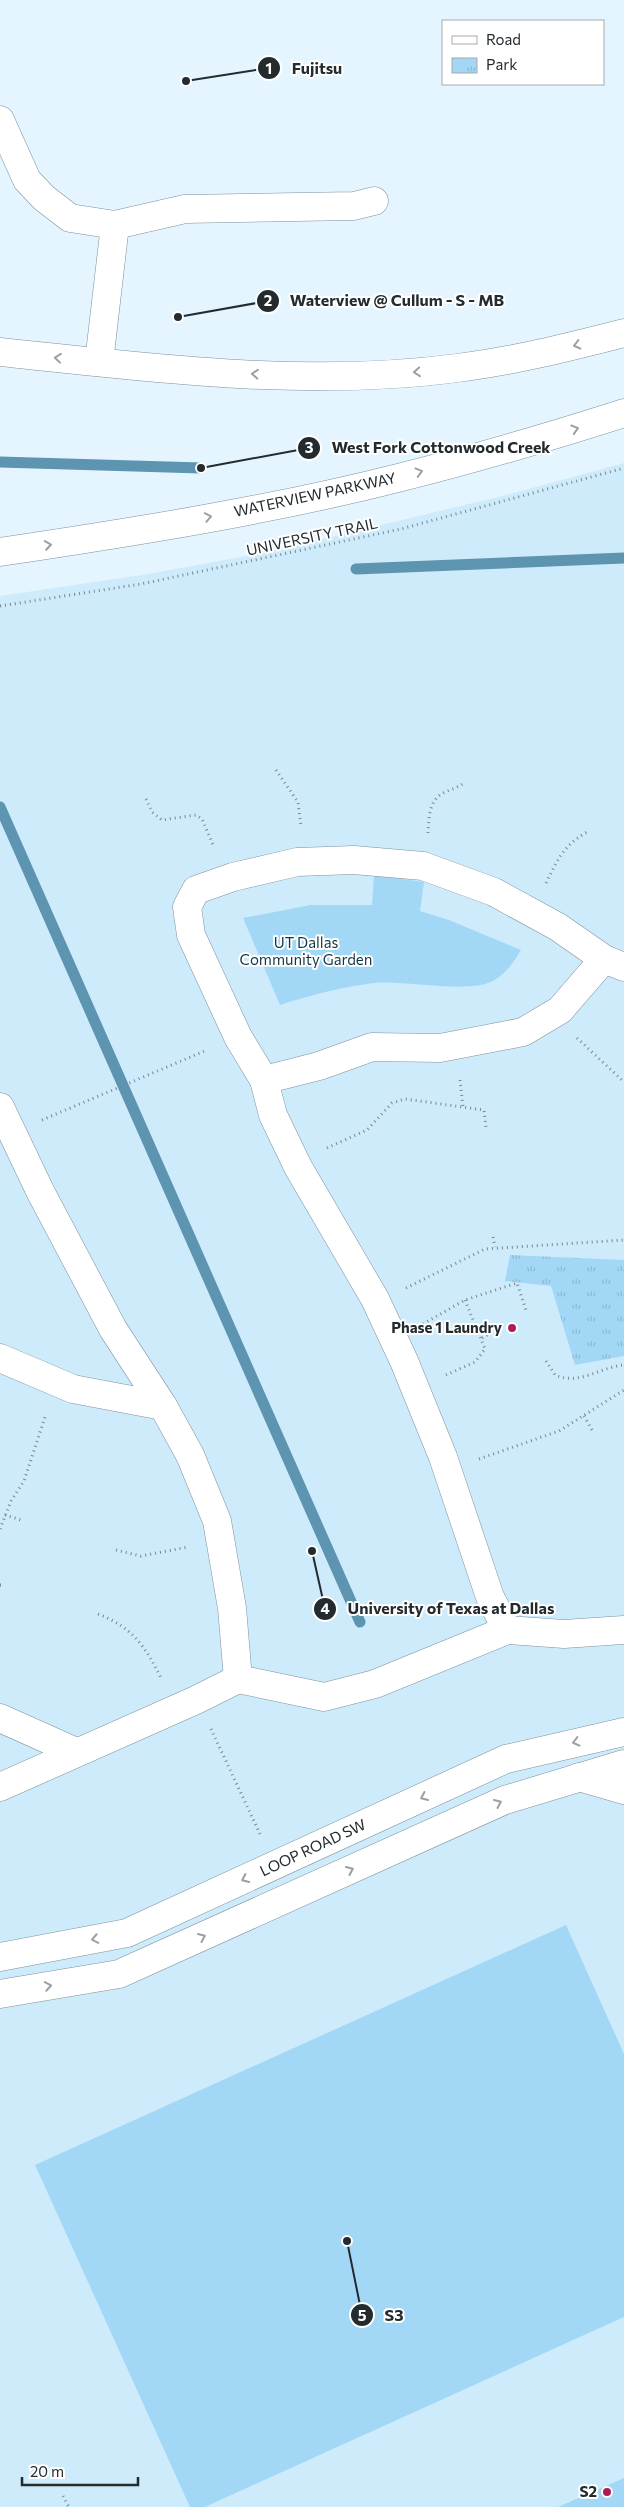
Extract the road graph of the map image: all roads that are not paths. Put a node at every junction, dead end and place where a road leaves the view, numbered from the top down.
1 (0, 120) edge
2 (374, 201) dead end
3 (116, 225) junction
4 (624, 333) edge
5 (0, 352) edge
6 (99, 362) junction
7 (624, 414) edge
8 (0, 552) edge
9 (614, 963) edge
10 (264, 1080) junction
11 (4, 1119) edge
12 (0, 1358) edge
13 (163, 1406) junction
14 (506, 1630) junction
15 (624, 1630) edge
16 (238, 1679) junction
17 (0, 1718) edge
18 (624, 1732) edge
19 (76, 1752) junction
20 (624, 1764) edge
21 (578, 1777) junction
22 (0, 1787) edge
23 (624, 1790) edge
24 (0, 1957) edge
25 (0, 1994) edge

1 - 3 street
2 - 3 street
3 - 6 street
4 -> 6 street
6 -> 5 street
8 -> 7 street, WATERVIEW PARKWAY
9 - 10 street
9 - 10 street
10 - 14 street
11 - 13 street
12 - 13 street
13 - 16 street
14 - 15 street
14 - 16 street
16 - 19 street
17 - 19 street
18 -> 24 street, LOOP ROAD SW
19 - 22 street
20 - 21 street
21 - 23 street
25 -> 21 street

